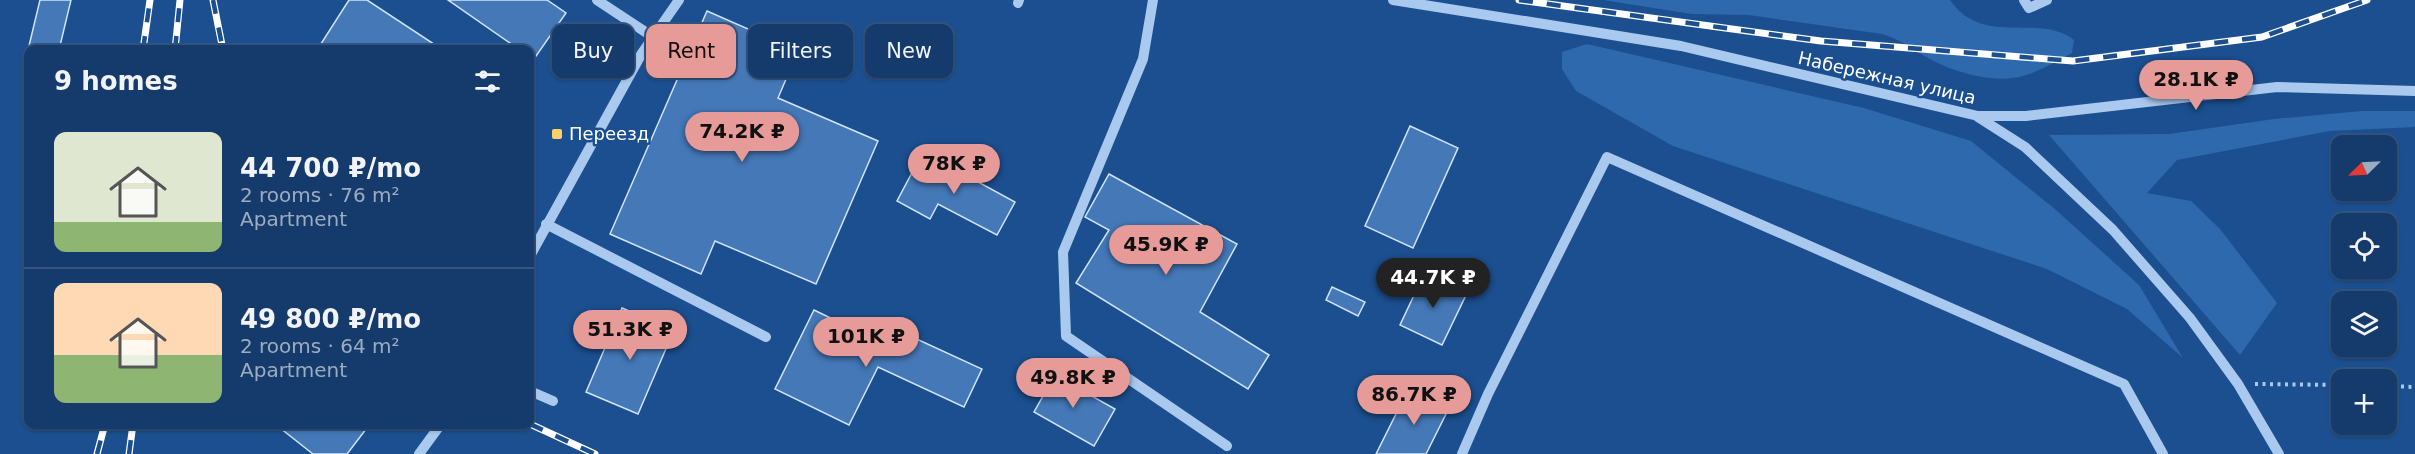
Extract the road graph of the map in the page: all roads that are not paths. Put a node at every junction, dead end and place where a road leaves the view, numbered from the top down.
1 (597, 0) edge
2 (679, 0) edge
3 (1153, 0) edge
4 (1393, 0) edge
5 (2024, 0) edge
6 (2048, 0) edge
7 (663, 24) edge
8 (646, 33) edge
9 (646, 50) edge
10 (2415, 92) edge
11 (1978, 116) junction
12 (546, 224) junction
13 (534, 248) edge
14 (766, 337) dead end
15 (534, 393) edge
16 (553, 401) dead end
17 (437, 429) edge
18 (1227, 446) dead end
19 (419, 454) edge
20 (1462, 454) edge
21 (2163, 454) edge
22 (2279, 454) edge

1 - 8 street
2 - 7 street
3 - 18 street
4 - 11 street, Набережная улица
5 - 6 street
9 - 12 street
10 - 11 street, Набережная улица
11 - 22 street
12 - 13 street
12 - 14 street
15 - 16 street
17 - 19 street
20 - 21 street

